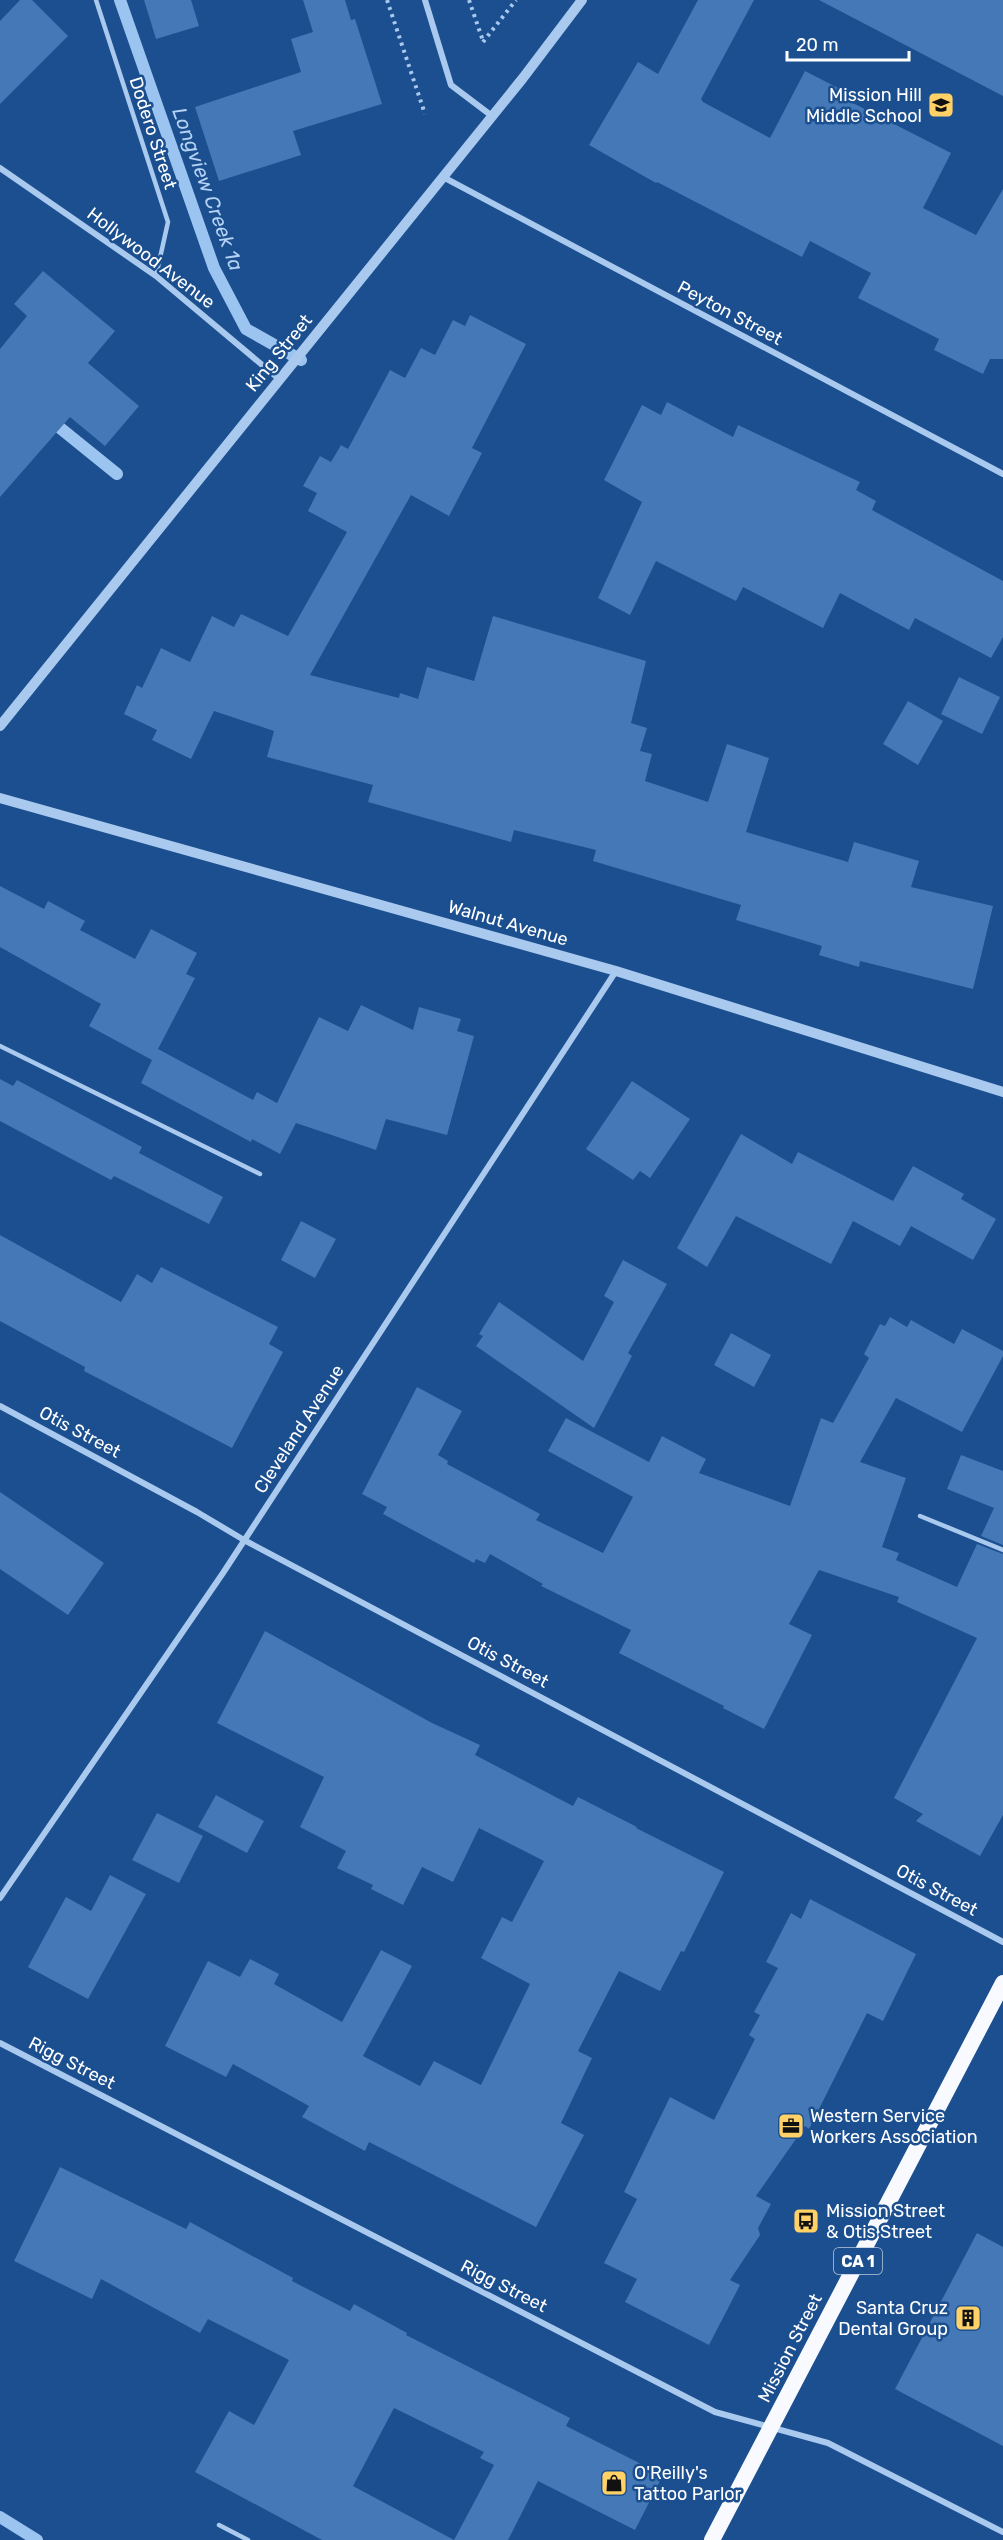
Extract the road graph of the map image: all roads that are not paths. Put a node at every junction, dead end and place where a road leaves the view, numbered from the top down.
1 (96, 0) edge
2 (425, 0) edge
3 (582, 0) edge
4 (492, 116) junction
5 (0, 168) edge
6 (442, 177) junction
7 (156, 276) junction
8 (279, 379) junction
9 (1003, 474) edge
10 (0, 726) edge
11 (0, 798) edge
12 (616, 971) junction
13 (0, 1046) edge
14 (1003, 1092) edge
15 (260, 1174) dead end
16 (0, 1406) edge
17 (920, 1516) dead end
18 (244, 1540) junction
19 (1003, 1550) edge
20 (0, 1898) edge
21 (1003, 1942) edge
22 (1003, 1983) edge
23 (0, 2043) edge
24 (772, 2426) junction
25 (219, 2525) dead end
26 (1003, 2532) edge
27 (248, 2540) edge
28 (712, 2540) edge

1 - 7 lane, Dodero Street
2 - 4 street
3 - 4 street, King Street
4 - 6 street, King Street
5 - 7 street, Hollywood Avenue
6 - 8 street, King Street
6 - 9 street, Peyton Street
7 - 8 street, Hollywood Avenue
8 - 10 street, King Street
11 - 12 street, Walnut Avenue
12 - 14 street, Walnut Avenue
12 - 18 street, Cleveland Avenue
13 - 15 lane
16 - 18 street, Otis Street
17 - 19 lane
18 - 20 street, Cleveland Avenue
18 - 21 street, Otis Street
22 - 24 highway, Mission Street / CA 1
23 - 24 street, Rigg Street
24 - 26 street, Rigg Street
24 - 28 highway, Mission Street / CA 1
25 - 27 lane

